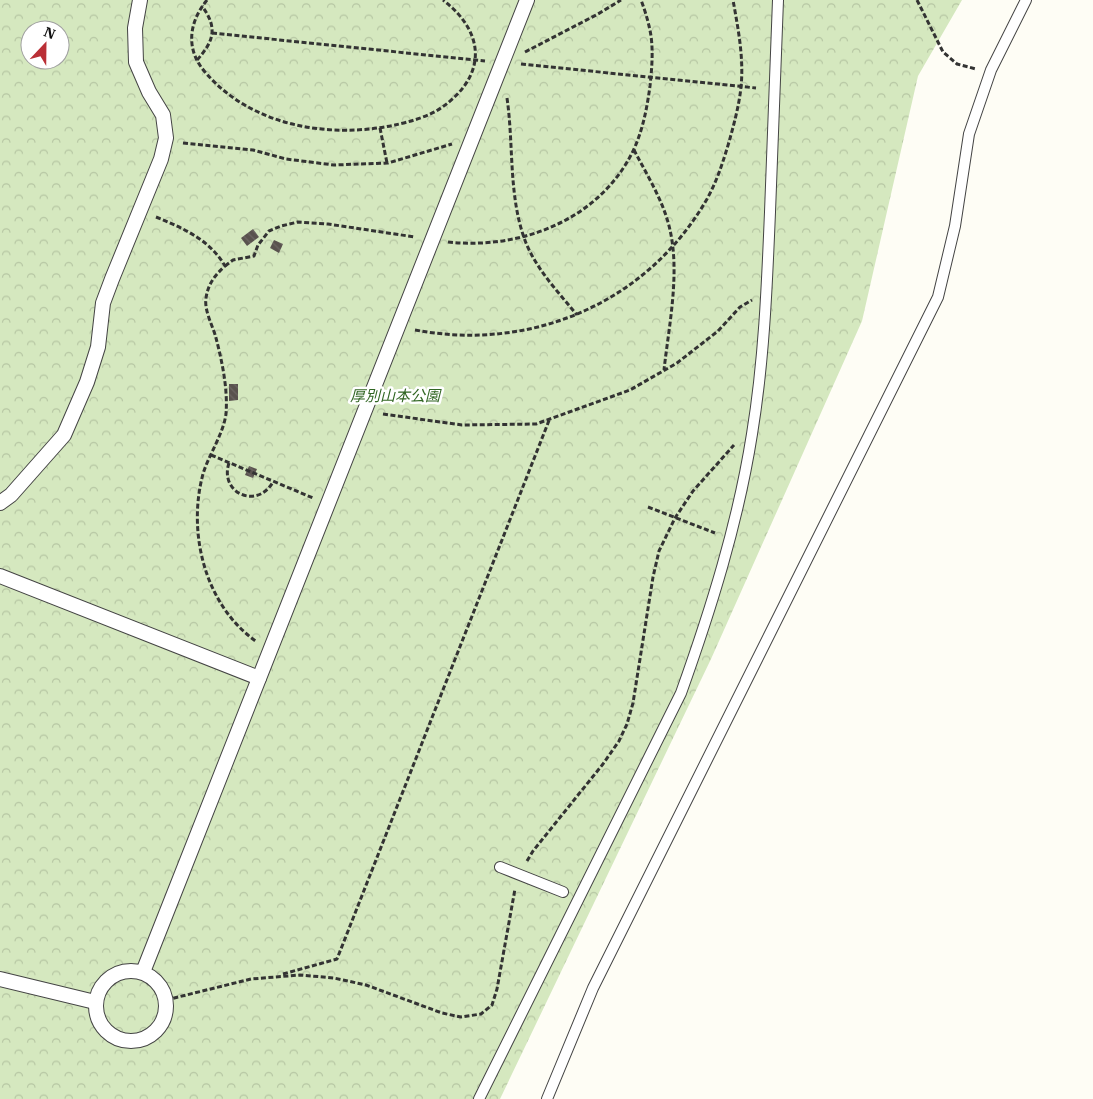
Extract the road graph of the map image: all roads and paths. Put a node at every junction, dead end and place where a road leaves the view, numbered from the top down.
1 (140, 0) edge
2 (207, 0) edge
3 (443, 0) edge
4 (526, 0) edge
5 (621, 0) edge
6 (641, 0) edge
7 (733, 0) edge
8 (778, 0) edge
9 (917, 0) edge
10 (1026, 0) edge
11 (202, 6) junction
12 (212, 33) junction
13 (532, 49) dead end
14 (475, 60) junction
15 (197, 61) junction
16 (502, 62) junction
17 (990, 70) junction
18 (651, 77) junction
19 (741, 86) junction
20 (756, 88) dead end
21 (510, 120) dead end
22 (380, 128) junction
23 (474, 135) junction
24 (165, 141) junction
25 (633, 150) junction
26 (387, 163) junction
27 (140, 211) junction
28 (524, 238) junction
29 (432, 240) junction
30 (673, 246) junction
31 (225, 266) junction
32 (766, 293) junction
33 (577, 315) junction
34 (398, 325) junction
35 (664, 371) junction
36 (365, 410) junction
37 (550, 418) junction
38 (754, 423) junction
39 (210, 455) junction
40 (230, 463) junction
41 (273, 482) junction
42 (0, 503) edge
43 (328, 504) junction
44 (648, 507) dead end
45 (675, 518) junction
46 (730, 537) junction
47 (0, 576) edge
48 (270, 650) junction
49 (259, 678) junction
50 (500, 867) dead end
51 (520, 875) junction
52 (564, 892) dead end
53 (143, 972) junction
54 (275, 977) junction
55 (0, 979) edge
56 (166, 1000) junction
57 (95, 1002) junction
58 (479, 1099) edge
59 (547, 1099) edge

1 - 24 street
2 - 11 path
3 - 14 path
4 - 16 street
5 - 13 path
6 - 18 path
7 - 19 path
8 - 32 lane
9 - 17 path
10 - 17 lane
11 - 12 path
11 - 15 path
12 - 14 path
12 - 15 path
14 - 16 path
14 - 22 path
15 - 22 path
16 - 18 path
16 - 23 street
17 - 59 lane
18 - 19 path
18 - 25 path
19 - 20 path
19 - 30 path
21 - 28 path
22 - 26 path
23 - 26 path
23 - 29 street
24 - 26 path
24 - 27 street
25 - 28 path
25 - 30 path
27 - 31 path
27 - 42 street
28 - 29 path
28 - 33 path
29 - 31 path
29 - 34 street
30 - 33 path
30 - 35 path
31 - 39 path
32 - 35 path
32 - 38 lane
33 - 34 path
34 - 36 street
35 - 37 path
36 - 37 path
36 - 43 street
37 - 54 path
38 - 45 path
38 - 46 lane
39 - 40 path
39 - 48 path
40 - 41 path
40 - 41 path
41 - 43 path
43 - 48 street
44 - 45 path
45 - 46 path
45 - 51 path
46 - 58 lane
47 - 49 street
48 - 49 street
49 - 53 street
50 - 51 lane
51 - 52 lane
51 - 54 path
53 - 56 street
53 - 57 street
54 - 56 path
55 - 57 street
56 - 57 street

